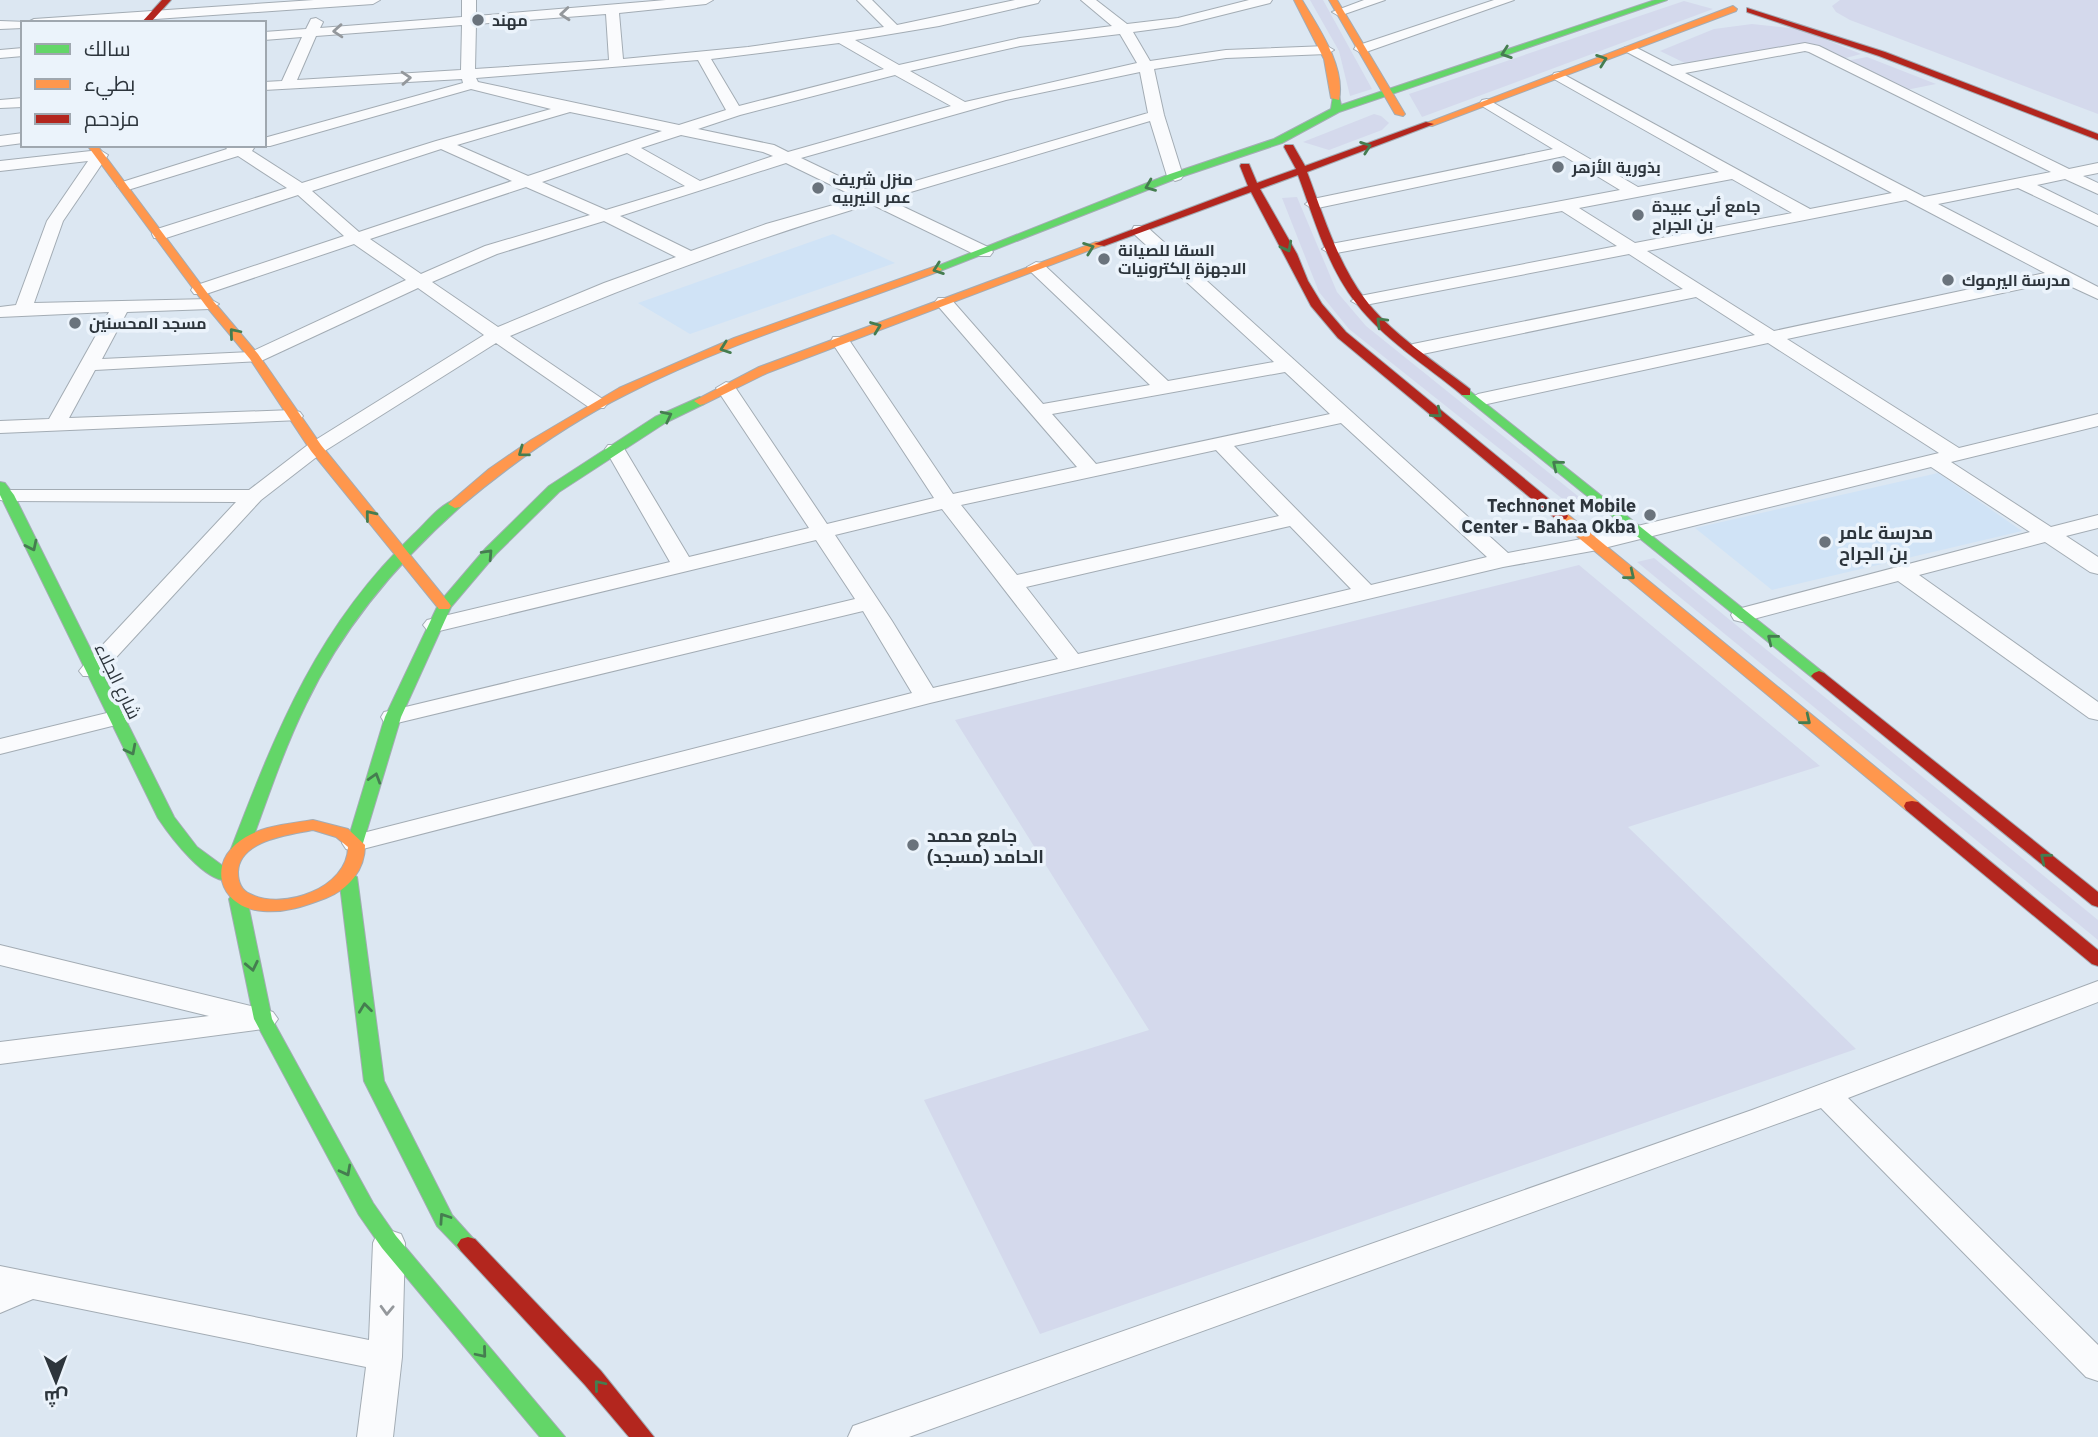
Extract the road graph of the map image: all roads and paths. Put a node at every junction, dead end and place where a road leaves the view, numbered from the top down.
1 (167, 0) edge
2 (373, 0) edge
3 (470, 0) edge
4 (706, 0) edge
5 (864, 0) edge
6 (1033, 0) edge
7 (1088, 0) edge
8 (1265, 0) edge
9 (1298, 0) edge
10 (1378, 0) edge
11 (1507, 0) edge
12 (1663, 0) edge
13 (1705, 2) dead end
14 (325, 4) junction
15 (1784, 4) dead end
16 (1336, 6) edge
17 (1733, 9) junction
18 (612, 10) junction
19 (1750, 10) junction
20 (1810, 14) dead end
21 (149, 19) edge
22 (92, 21) edge
23 (470, 22) junction
24 (21, 23) edge
25 (0, 25) edge
26 (1124, 29) junction
27 (895, 30) junction
28 (311, 33) junction
29 (266, 36) edge
30 (840, 38) junction
31 (1361, 49) junction
32 (1327, 50) junction
33 (1630, 50) junction
34 (21, 52) edge
35 (1877, 53) junction
36 (0, 54) edge
37 (702, 55) junction
38 (1840, 61) junction
39 (616, 64) junction
40 (1146, 66) junction
41 (897, 69) junction
42 (1671, 71) junction
43 (1559, 76) junction
44 (469, 79) junction
45 (286, 85) junction
46 (266, 86) edge
47 (1387, 93) junction
48 (21, 102) edge
49 (1487, 103) junction
50 (0, 104) edge
51 (962, 107) junction
52 (570, 108) junction
53 (1336, 110) junction
54 (735, 112) junction
55 (1156, 115) junction
56 (2098, 125) edge
57 (677, 130) junction
58 (1406, 132) junction
59 (2098, 137) edge
60 (21, 138) edge
61 (1283, 139) junction
62 (0, 141) edge
63 (266, 142) edge
64 (442, 144) junction
65 (243, 147) edge
66 (627, 147) junction
67 (96, 150) edge
68 (1568, 151) junction
69 (1168, 153) junction
70 (1242, 153) junction
71 (787, 157) junction
72 (1225, 159) junction
73 (0, 166) edge
74 (2098, 168) edge
75 (1302, 171) junction
76 (1735, 174) junction
77 (2067, 174) junction
78 (1175, 176) junction
79 (528, 181) junction
80 (2020, 183) junction
81 (125, 186) junction
82 (699, 187) junction
83 (1254, 188) junction
84 (300, 189) junction
85 (2098, 189) edge
86 (1636, 192) junction
87 (872, 198) junction
88 (1916, 199) junction
89 (1313, 204) junction
90 (1565, 206) junction
91 (604, 215) junction
92 (1808, 215) junction
93 (2098, 221) edge
94 (1140, 230) junction
95 (160, 234) junction
96 (355, 237) junction
97 (1331, 249) junction
98 (1633, 249) junction
99 (985, 252) junction
100 (691, 258) junction
101 (1030, 270) junction
102 (2061, 275) junction
103 (421, 280) junction
104 (2098, 280) edge
105 (2080, 284) junction
106 (1700, 292) junction
107 (2098, 294) edge
108 (205, 297) junction
109 (1360, 301) junction
110 (944, 302) junction
111 (120, 308) junction
112 (23, 309) junction
113 (0, 312) edge
114 (498, 334) junction
115 (1771, 337) junction
116 (840, 341) junction
117 (1413, 350) junction
118 (254, 358) junction
119 (89, 365) junction
120 (1290, 365) junction
121 (1162, 386) junction
122 (726, 388) junction
123 (1478, 400) junction
124 (597, 404) junction
125 (1038, 411) junction
126 (293, 416) junction
127 (1347, 416) junction
128 (2098, 420) edge
129 (55, 426) junction
130 (0, 427) edge
131 (1220, 443) junction
132 (316, 448) junction
133 (615, 449) junction
134 (1956, 455) junction
135 (1934, 460) junction
136 (1090, 471) junction
137 (4, 490) edge
138 (254, 496) junction
139 (949, 501) junction
140 (1293, 519) junction
141 (2098, 521) edge
142 (1640, 532) junction
143 (822, 533) junction
144 (2048, 535) junction
145 (1592, 544) junction
146 (400, 553) junction
147 (1503, 560) junction
148 (682, 564) junction
149 (2098, 567) edge
150 (1902, 573) junction
151 (1012, 583) junction
152 (1367, 593) junction
153 (869, 603) junction
154 (439, 615) junction
155 (1742, 615) junction
156 (1074, 664) junction
157 (92, 671) junction
158 (926, 697) junction
159 (2098, 713) edge
160 (393, 717) junction
161 (115, 718) junction
162 (0, 747) edge
163 (355, 843) junction
164 (240, 849) junction
165 (225, 876) junction
166 (348, 877) junction
167 (238, 899) junction
168 (2098, 901) edge
169 (0, 954) edge
170 (2098, 960) edge
171 (2098, 991) edge
172 (263, 1019) junction
173 (0, 1053) edge
174 (1826, 1095) junction
175 (389, 1242) junction
176 (16, 1282) edge
177 (0, 1300) edge
178 (385, 1357) junction
179 (2098, 1367) edge
180 (375, 1437) edge
181 (554, 1437) edge
182 (643, 1437) edge
183 (866, 1437) edge

1 - 21 main road
2 - 14 street
3 - 23 street
4 - 18 street
5 - 27 street
6 - 27 street
7 - 26 street
8 - 26 street
9 - 32 main road
10 - 16 street
11 - 31 street
12 -> 47 main road
13 - 17 main road
14 - 21 street
14 - 28 street
15 - 19 main road
16 - 31 main road
17 - 19 main road
17 - 33 main road
18 -> 23 street
18 - 39 street
19 - 35 main road
20 - 56 main road
21 - 22 street
23 -> 28 street
23 - 44 street
24 - 25 street
26 - 40 street
26 - 41 street
27 - 30 street
28 - 29 street
28 - 45 street
30 - 37 street
30 - 41 street
31 - 47 main road
32 - 40 street
32 - 53 main road
33 - 42 street
43 -> 33 main road
34 - 36 street
35 - 38 street
35 - 59 main road
37 - 39 street
37 - 54 street
38 - 42 street
38 - 77 street
39 - 44 street
40 - 51 street
40 - 55 street
41 - 51 street
41 - 54 street
42 - 88 street
43 - 49 main road
43 - 76 street
45 -> 44 street
44 - 52 street
44 - 63 street
45 - 46 street
47 - 53 main road
47 - 58 main road
48 - 50 street
49 - 58 main road
49 - 68 street
51 - 71 street
52 - 57 street
52 - 64 street
53 - 61 main road
54 - 57 street
55 - 69 street
55 - 87 street
57 - 66 street
57 - 71 street
75 -> 58 main road
60 - 62 street
61 - 70 main road
61 - 75 main road
64 - 79 street
64 - 84 street
65 - 81 street
65 - 84 street
66 - 79 street
66 - 82 street
67 - 73 street
67 - 81 main road
67 - 112 street
68 - 86 street
68 - 89 street
69 - 72 main road
69 - 78 street
70 - 72 main road
70 - 83 main road
71 - 82 street
71 - 87 street
72 - 78 main road
74 - 77 street
75 - 83 main road
75 - 89 main road
76 - 86 street
76 - 92 street
77 - 80 street
77 - 85 street
78 -> 99 main road
79 - 91 street
79 - 96 street
80 - 88 street
80 - 93 street
81 - 95 main road
82 - 91 street
83 - 94 main road
83 -> 145 main road
84 - 95 street
84 - 96 street
86 - 90 street
87 - 99 street
87 - 100 street
88 - 92 street
88 - 102 street
89 - 97 main road
90 - 97 street
90 - 98 street
91 - 100 street
91 - 103 street
92 - 98 street
101 -> 94 main road
94 - 120 street
95 - 108 main road
96 - 103 street
96 - 108 street
97 - 109 main road
98 - 106 street
98 - 109 street
99 - 101 main road
99 -> 124 main road
100 - 114 street
101 - 110 main road
101 - 121 street
102 - 105 street
102 - 115 street
103 - 114 street
103 - 118 street
104 - 105 street
105 - 107 street
106 - 115 street
106 - 117 street
108 - 111 street
118 -> 108 main road
117 -> 109 main road
116 -> 110 main road
110 - 125 street
111 - 112 street
111 - 119 street
112 - 113 street
114 - 124 street
114 - 132 street
115 - 123 street
115 - 134 street
116 - 122 main road
116 - 139 street
117 - 123 main road
118 - 119 street
118 - 126 main road
119 - 129 street
120 - 121 street
120 - 127 street
121 - 125 street
133 -> 122 main road
122 - 143 street
142 -> 123 main road
124 -> 146 main road
125 - 136 street
126 - 129 street
126 - 132 main road
127 - 131 street
127 - 147 street
128 - 134 street
129 - 130 street
131 - 136 street
131 - 140 street
132 - 138 street
146 -> 132 main road
133 - 148 street
154 -> 133 main road
134 - 135 street
135 - 142 street
135 - 144 street
136 - 139 street
137 - 138 street
137 -> 157 main road, شارع الجلاء
138 - 157 street
139 - 143 street
139 - 151 street
140 - 151 street
140 - 152 street
141 - 144 street
142 - 145 street
142 - 155 main road
143 - 148 street
143 - 153 street
144 - 149 street
144 - 150 street
145 - 147 street
145 -> 170 main road
146 - 154 main road
146 - 164 main road
147 - 152 street
148 - 154 street
150 - 155 street
150 - 159 street
151 - 156 street
152 - 156 street
153 - 158 street
153 - 160 street
154 - 160 main road
168 -> 155 main road
156 - 158 street
157 - 161 main road, شارع الجلاء
158 - 163 street
163 -> 160 main road
161 - 162 street
161 -> 165 main road, شارع الجلاء
163 - 164 main road
163 - 166 main road
164 - 165 main road
165 - 167 main road
166 - 167 main road
182 -> 166 main road
167 -> 172 main road
169 - 172 street
171 - 174 street
172 - 173 street
172 -> 175 main road
174 - 179 street
174 - 183 street
175 -> 178 street
175 -> 181 main road
176 - 177 street
176 - 178 street
178 - 180 street

